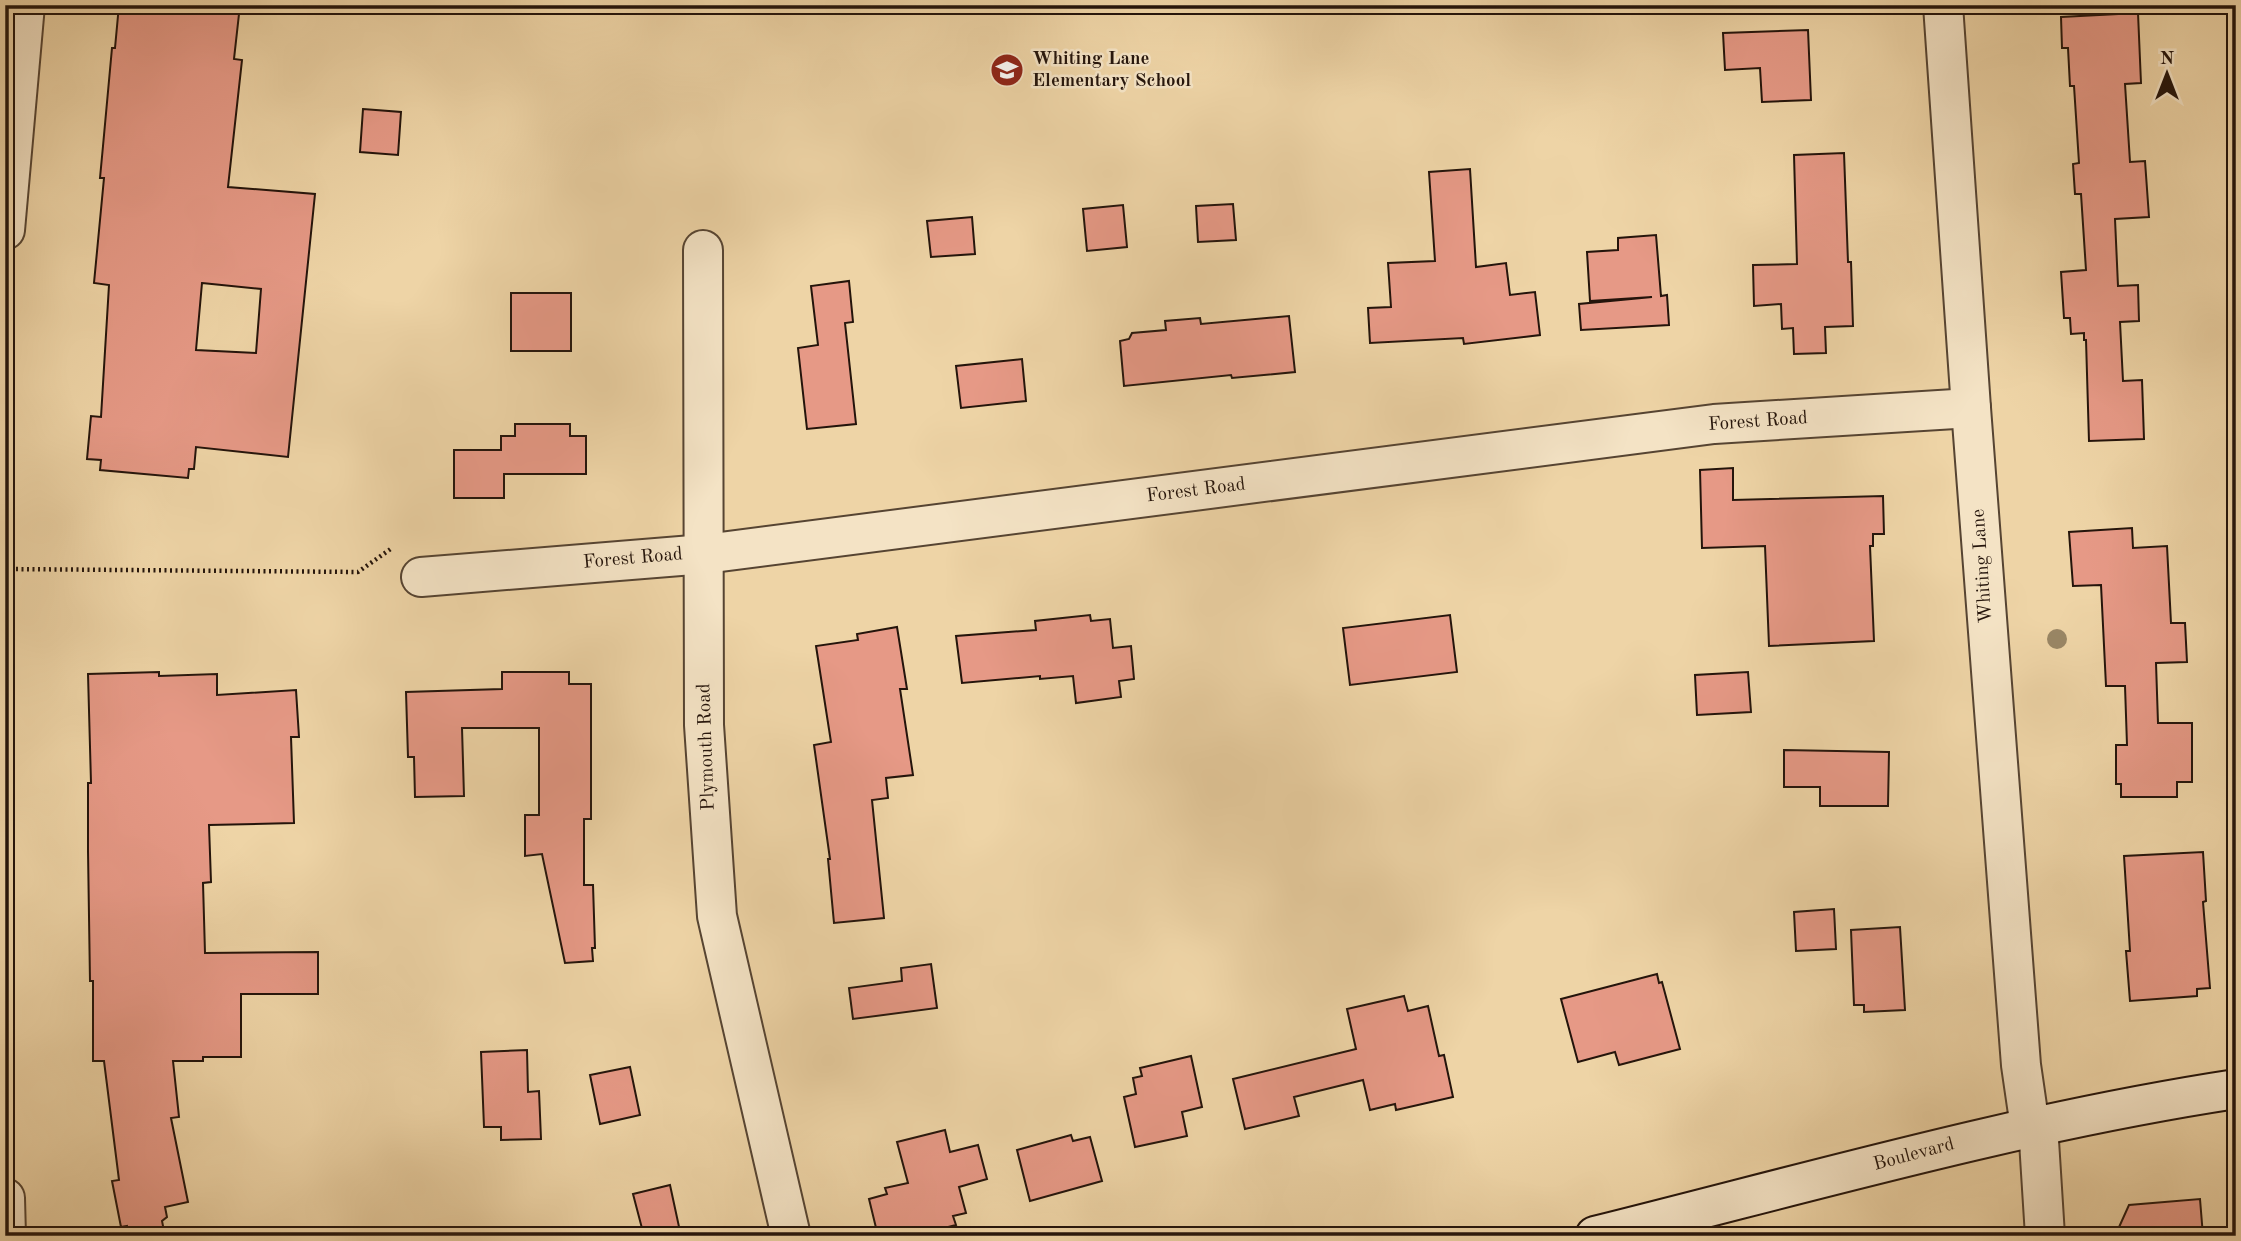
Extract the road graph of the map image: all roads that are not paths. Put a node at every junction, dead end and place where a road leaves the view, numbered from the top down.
1 (25, 5) edge
2 (1943, 5) edge
3 (5, 230) edge
4 (703, 250) dead end
5 (1971, 408) junction
6 (705, 554) junction
7 (421, 577) dead end
8 (2236, 1089) edge
9 (2034, 1126) junction
10 (5, 1198) edge
11 (6, 1236) edge
12 (791, 1236) edge
13 (1595, 1236) edge
14 (2045, 1236) edge

1 - 3 street
2 - 5 street, Whiting Lane
4 - 6 street, Plymouth Road
5 - 6 street, Forest Road
5 - 9 street, Whiting Lane
6 - 7 street, Forest Road
6 - 12 street, Plymouth Road
8 - 9 street, Boulevard
9 - 13 street, Boulevard
9 - 14 street, Whiting Lane
10 - 11 street

